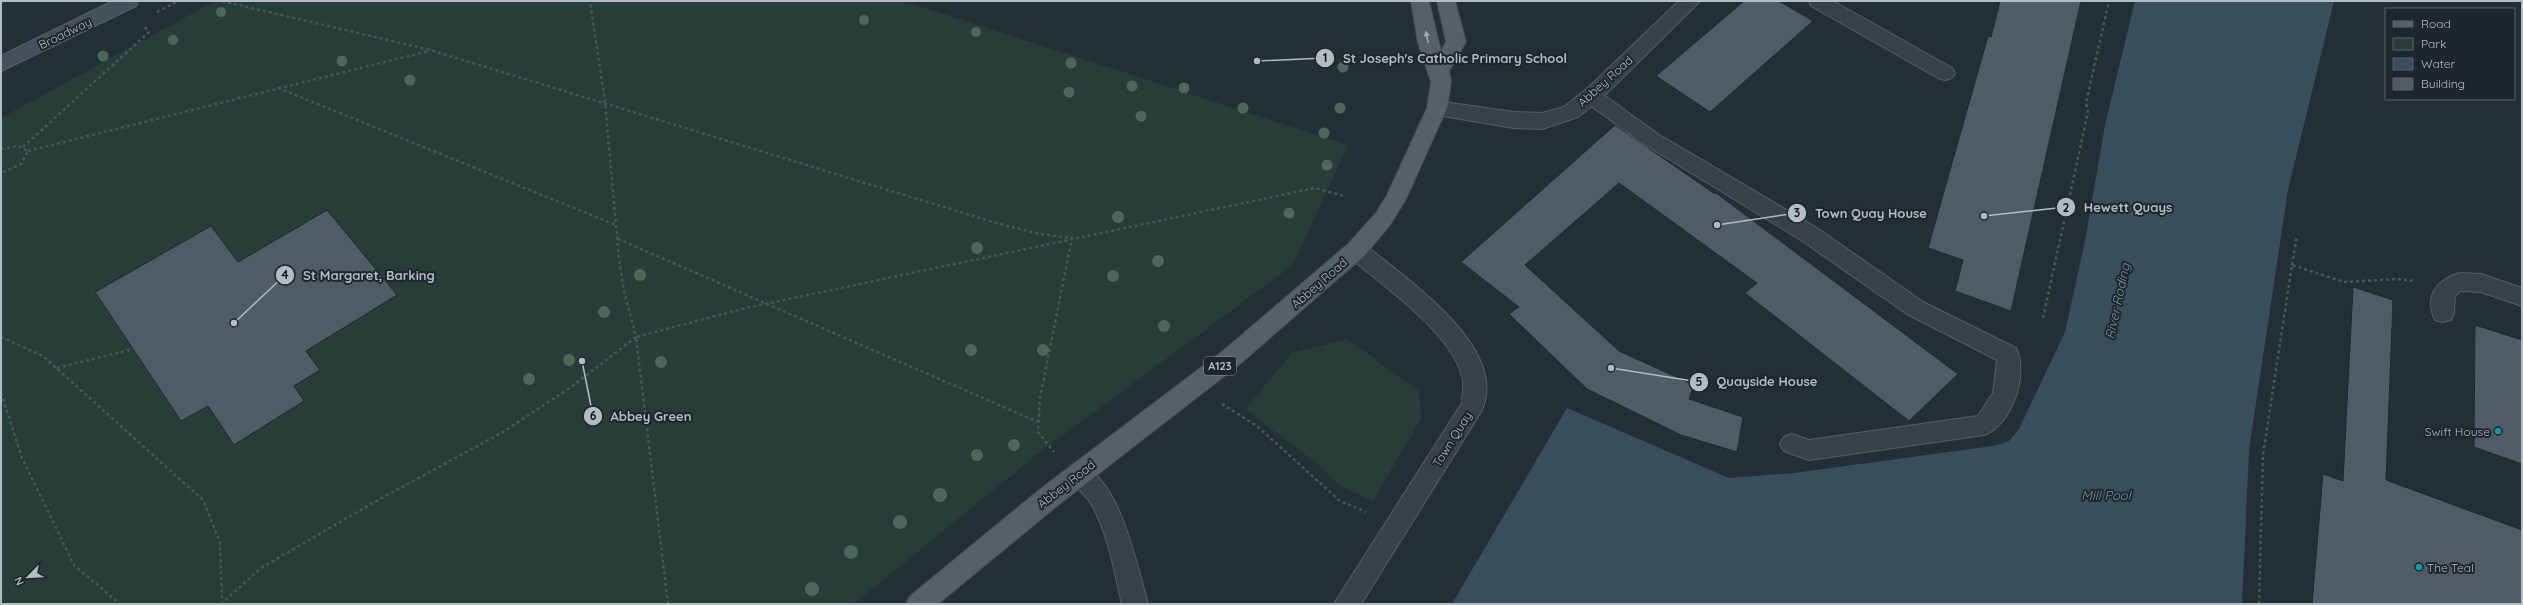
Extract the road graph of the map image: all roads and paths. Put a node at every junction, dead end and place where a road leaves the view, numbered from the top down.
1 (130, 1) edge
2 (222, 1) edge
3 (590, 1) edge
4 (1420, 1) edge
5 (1446, 1) edge
6 (1691, 1) edge
7 (1818, 1) edge
8 (2109, 1) edge
9 (140, 21) dead end
10 (430, 50) junction
11 (1, 64) edge
12 (1439, 71) junction
13 (1945, 73) dead end
14 (278, 88) junction
15 (1591, 96) junction
16 (605, 102) junction
17 (1437, 108) junction
18 (23, 147) junction
19 (1, 149) edge
20 (28, 151) junction
21 (1, 173) edge
22 (1344, 196) dead end
23 (616, 225) junction
24 (2297, 236) dead end
25 (1072, 238) junction
26 (618, 239) junction
27 (1356, 250) junction
28 (2292, 265) junction
29 (2445, 291) junction
30 (2522, 297) edge
31 (766, 304) junction
32 (2443, 313) dead end
33 (2043, 318) dead end
34 (1, 337) edge
35 (636, 337) junction
36 (133, 349) dead end
37 (56, 368) junction
38 (1, 393) edge
39 (1221, 403) dead end
40 (1038, 422) junction
41 (1792, 444) dead end
42 (1053, 451) dead end
43 (1078, 474) junction
44 (1368, 513) dead end
45 (221, 603) edge
46 (120, 604) edge
47 (668, 604) edge
48 (919, 604) edge
49 (1135, 604) edge
50 (1348, 604) edge
51 (2259, 604) edge

1 - 11 street, Broadway
2 - 10 path
3 - 16 path
12 -> 4 main road, A123
5 - 12 main road
6 - 15 street, Abbey Road
7 - 13 street
8 - 33 path
9 - 18 path
10 - 14 path
10 - 16 path
12 - 17 main road, A123
14 - 20 path
14 - 23 path
15 - 17 street, Abbey Road
15 - 41 street
16 - 23 path
16 - 25 path
17 - 27 main road, Abbey Road / A123
18 - 19 path
18 - 20 path
20 - 21 path
22 - 25 path
23 - 26 path
24 - 28 path
25 - 31 path
25 - 40 path
26 - 31 path
26 - 35 path
27 - 43 main road, Abbey Road / A123
27 - 50 street, Town Quay
28 - 29 path
28 - 51 path
29 - 30 street
29 - 32 street
31 - 35 path
31 - 40 path
34 - 37 path
35 - 45 path
35 - 47 path
36 - 37 path
37 - 45 path
38 - 46 path
39 - 44 path
40 - 42 path
43 - 48 main road, Abbey Road / A123
43 - 49 street

